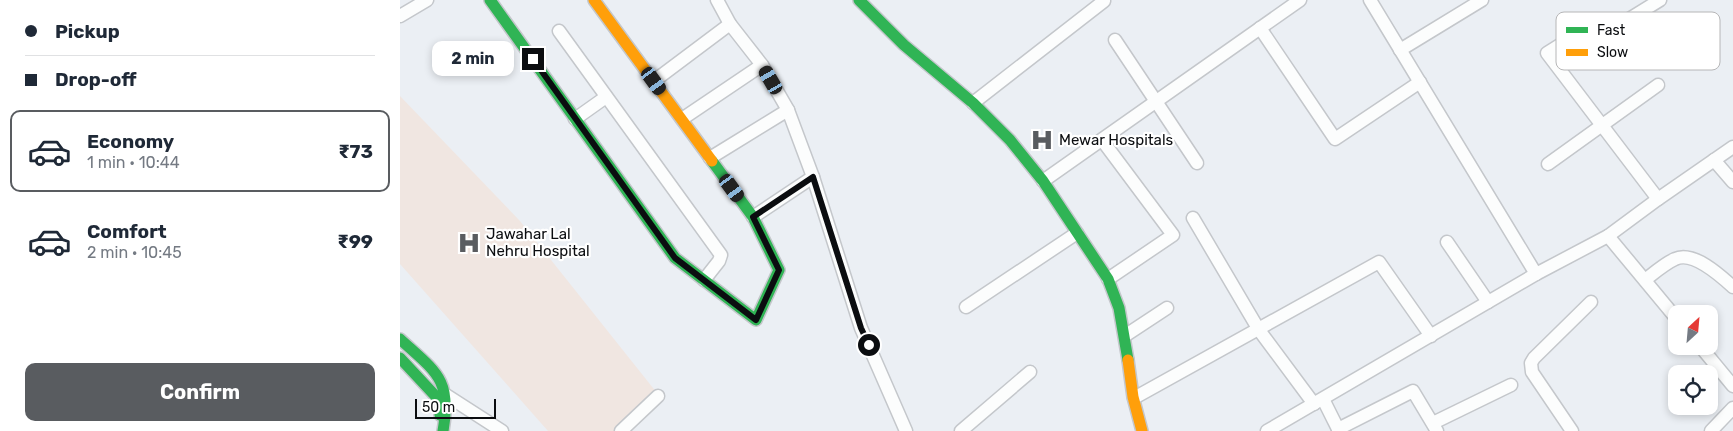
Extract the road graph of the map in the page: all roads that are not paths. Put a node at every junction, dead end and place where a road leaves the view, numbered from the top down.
1 (490, 0) edge
2 (594, 0) edge
3 (717, 0) edge
4 (859, 0) edge
5 (1300, 0) edge
6 (1370, 0) edge
7 (1482, 0) edge
8 (1660, 0) edge
9 (1104, 1) edge
10 (421, 2) edge
11 (1641, 12) edge
12 (400, 16) edge
13 (730, 24) junction
14 (1260, 28) junction
15 (558, 31) dead end
16 (1115, 40) dead end
17 (1556, 47) edge
18 (1400, 50) junction
19 (762, 65) junction
20 (1556, 65) edge
21 (1560, 70) edge
22 (654, 81) junction
23 (1420, 82) junction
24 (1658, 85) dead end
25 (606, 97) junction
26 (1155, 102) junction
27 (973, 103) junction
28 (788, 110) junction
29 (575, 119) junction
30 (682, 120) junction
31 (1602, 125) junction
32 (1102, 140) junction
33 (1733, 147) edge
34 (710, 158) junction
35 (1714, 160) junction
36 (1197, 163) dead end
37 (1548, 164) dead end
38 (813, 177) junction
39 (1043, 181) junction
40 (1733, 182) edge
41 (1658, 198) junction
42 (753, 217) junction
43 (1193, 218) dead end
44 (1077, 233) junction
45 (1608, 236) junction
46 (1447, 242) dead end
47 (1536, 274) junction
48 (1108, 279) junction
49 (704, 280) junction
50 (1645, 280) junction
51 (1733, 288) edge
52 (1488, 302) junction
53 (1591, 302) dead end
54 (966, 307) dead end
55 (1167, 308) dead end
56 (1668, 308) edge
57 (1259, 330) junction
58 (1126, 335) junction
59 (1431, 336) junction
60 (400, 339) edge
61 (1707, 355) edge
62 (400, 358) edge
63 (1030, 372) dead end
64 (1511, 385) dead end
65 (1733, 386) edge
66 (446, 395) junction
67 (658, 396) dead end
68 (1134, 398) junction
69 (1318, 401) junction
70 (1733, 408) edge
71 (1284, 427) edge
72 (1435, 427) edge
73 (1339, 430) edge
74 (437, 431) edge
75 (443, 431) edge
76 (502, 431) edge
77 (621, 431) edge
78 (906, 431) edge
79 (961, 431) edge
80 (1142, 431) edge
81 (1267, 431) edge
82 (1572, 431) edge
83 (1711, 431) edge

1 - 29 street
2 - 22 street
3 - 13 street
4 - 27 street
5 - 14 street
6 - 18 street
7 - 18 street
8 - 11 street
9 - 27 street
10 - 12 street
13 - 19 street
13 - 22 street
14 - 23 street
14 - 26 street
15 - 25 street
16 - 26 street
17 - 20 street
18 - 23 street
19 - 28 street
19 - 30 street
21 - 31 street
22 - 30 street
23 - 47 street
24 - 31 street
25 - 29 street
25 - 49 street
26 - 32 street
26 - 36 street
27 - 39 street
28 - 34 street
28 - 38 street
29 - 49 street
30 - 34 street
31 - 37 street
31 - 41 street
32 - 39 street
32 - 48 street
33 - 35 street
34 - 42 street
35 - 40 street
35 - 41 street
38 - 42 street
38 - 78 street
39 - 44 street
41 - 45 street
42 - 49 street
43 - 57 street
44 - 48 street
44 - 54 street
45 - 47 street
45 - 50 street
46 - 52 street
47 - 52 street
48 - 58 street
50 - 51 street
50 - 56 street
52 - 59 street
53 - 82 street
55 - 58 street
57 - 59 street
57 - 68 street
57 - 69 street
58 - 68 street
59 - 69 street
60 - 66 street
61 - 65 street
62 - 74 street
63 - 79 street
64 - 72 street
66 - 75 street
66 - 76 street
67 - 77 street
68 - 80 street
69 - 71 street
69 - 73 street
70 - 83 street
71 - 81 street
72 - 73 street

